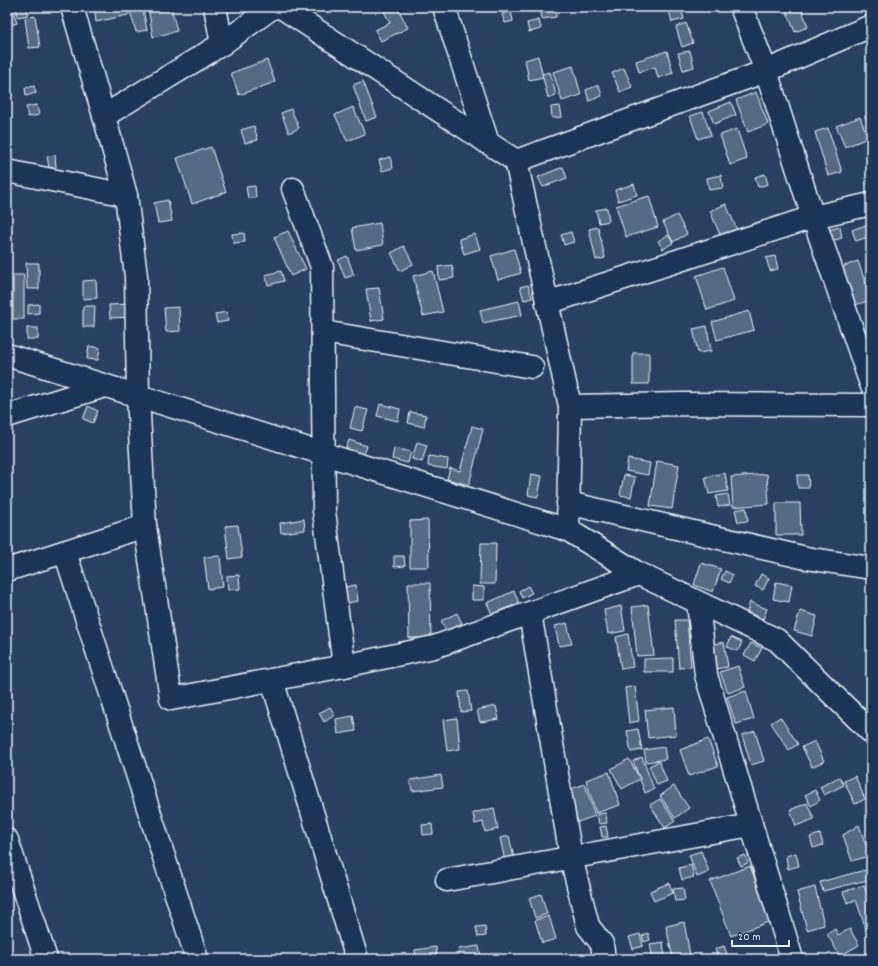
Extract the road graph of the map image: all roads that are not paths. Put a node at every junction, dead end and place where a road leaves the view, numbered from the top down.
1 (72, 7) edge
2 (215, 7) edge
3 (273, 7) edge
4 (281, 7) edge
5 (444, 7) edge
6 (741, 7) edge
7 (871, 26) edge
8 (222, 44) junction
9 (766, 71) junction
10 (104, 116) junction
11 (488, 143) junction
12 (516, 161) junction
13 (7, 171) edge
14 (293, 189) dead end
15 (126, 195) junction
16 (871, 204) edge
17 (813, 217) junction
18 (547, 303) junction
19 (323, 332) junction
20 (7, 355) edge
21 (532, 366) dead end
22 (871, 384) edge
23 (104, 386) junction
24 (138, 396) junction
25 (871, 405) edge
26 (570, 406) junction
27 (7, 416) edge
28 (323, 454) junction
29 (568, 503) junction
30 (145, 526) junction
31 (568, 530) junction
32 (65, 552) junction
33 (871, 568) edge
34 (7, 570) edge
35 (639, 574) junction
36 (698, 603) junction
37 (530, 613) junction
38 (344, 666) junction
39 (272, 680) junction
40 (871, 732) edge
41 (751, 825) junction
42 (7, 840) edge
43 (571, 857) junction
44 (447, 880) dead end
45 (46, 959) edge
46 (196, 959) edge
47 (357, 959) edge
48 (604, 959) edge
49 (792, 959) edge

1 - 10 street
2 - 8 street
3 - 8 street
4 - 11 street
5 - 11 street
6 - 9 street
7 - 9 street
8 - 10 street
9 - 12 street
9 - 17 street
10 - 15 street
11 - 12 street
12 - 18 street
13 - 15 street
14 - 19 street
15 - 24 street
16 - 17 street
17 - 18 street
17 - 22 street
18 - 26 street
19 - 21 street
19 - 28 street
20 - 23 street
23 - 24 street
23 - 27 street
24 - 28 street
24 - 30 street
25 - 26 street
26 - 29 street
28 - 31 street
28 - 38 street
29 - 31 street
29 - 33 street
30 - 32 street
30 - 39 street
31 - 35 street
32 - 34 street
32 - 46 street
35 - 36 street
35 - 37 street
36 - 40 street
36 - 41 street
37 - 38 street
37 - 43 street
38 - 39 street
39 - 47 street
41 - 43 street
41 - 49 street
42 - 45 street
43 - 44 street
43 - 48 street

